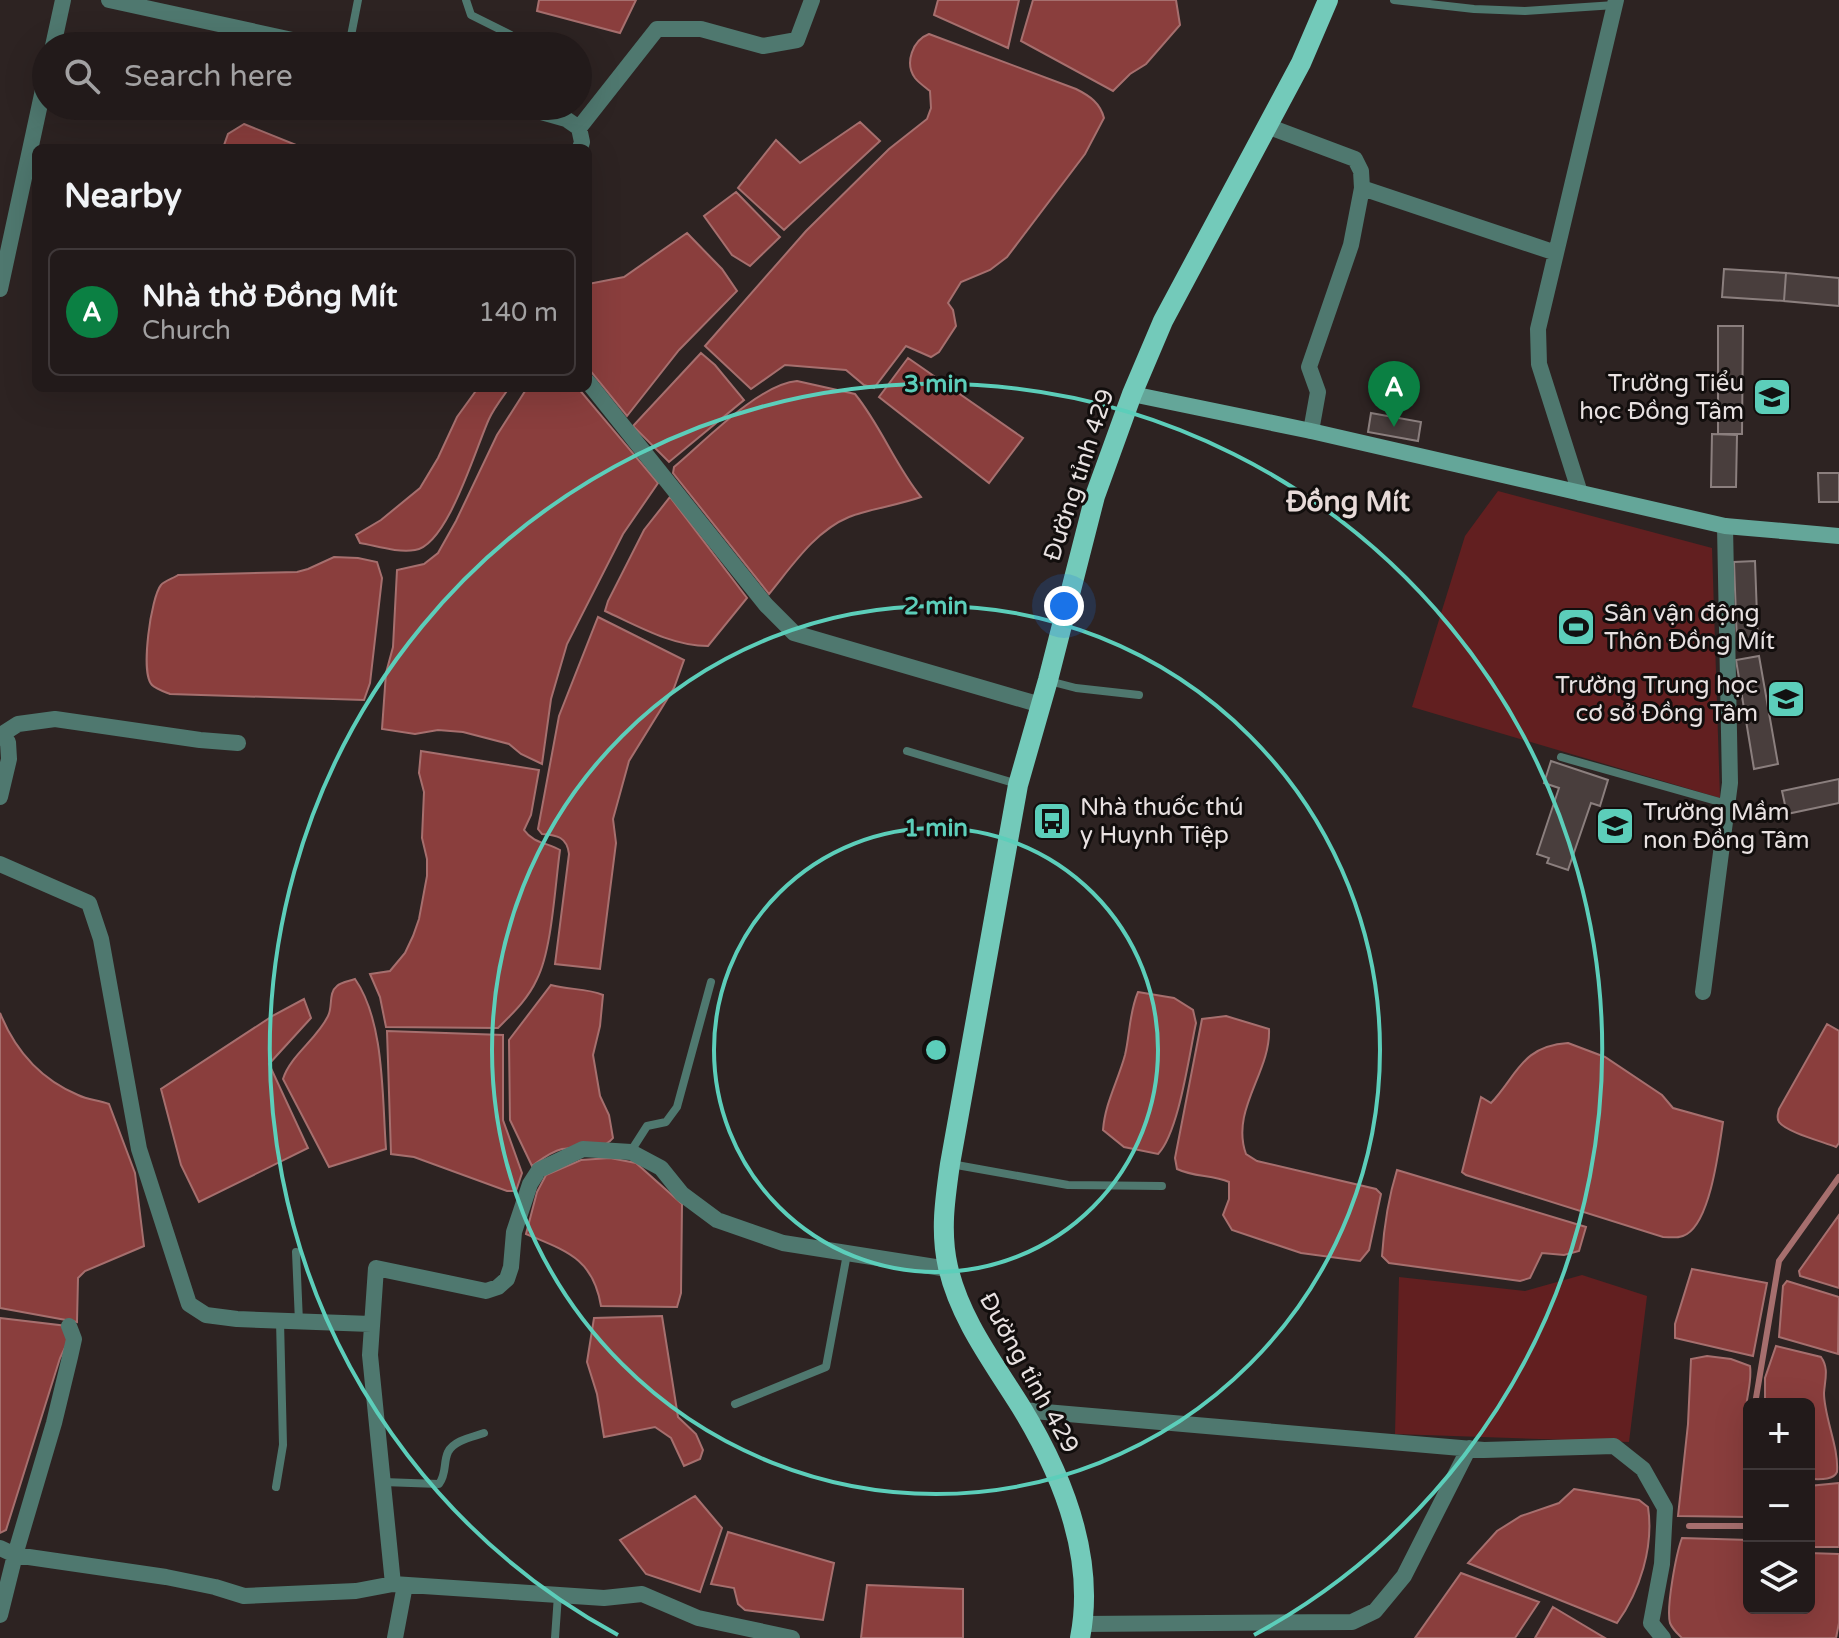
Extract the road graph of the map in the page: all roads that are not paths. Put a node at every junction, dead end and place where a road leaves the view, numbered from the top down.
1 (63, 0) edge
2 (109, 0) edge
3 (358, 0) edge
4 (466, 0) edge
5 (812, 0) edge
6 (1328, 0) edge
7 (1394, 0) edge
8 (1616, 2) edge
9 (56, 32) edge
10 (256, 32) edge
11 (352, 32) edge
12 (505, 32) edge
13 (592, 112) edge
14 (36, 120) edge
15 (567, 120) edge
16 (585, 120) edge
17 (1267, 126) junction
18 (579, 128) junction
19 (581, 144) edge
20 (1362, 188) junction
21 (1556, 253) junction
22 (0, 289) edge
23 (592, 387) edge
24 (1132, 394) junction
25 (1311, 431) junction
26 (1580, 493) junction
27 (1725, 526) junction
28 (1839, 536) edge
29 (1048, 680) junction
30 (1139, 695) dead end
31 (1041, 705) junction
32 (1, 735) edge
33 (238, 743) dead end
34 (907, 751) dead end
35 (1561, 757) dead end
36 (1018, 785) junction
37 (0, 797) edge
38 (1727, 804) junction
39 (0, 864) edge
40 (711, 982) dead end
41 (1703, 992) dead end
42 (631, 1152) junction
43 (950, 1164) junction
44 (1162, 1186) dead end
45 (296, 1252) dead end
46 (847, 1254) junction
47 (948, 1269) junction
48 (280, 1321) junction
49 (299, 1322) junction
50 (371, 1324) junction
51 (69, 1326) dead end
52 (735, 1404) dead end
53 (1022, 1410) junction
54 (484, 1433) dead end
55 (1469, 1448) junction
56 (383, 1482) junction
57 (276, 1487) dead end
58 (8, 1552) edge
59 (399, 1584) junction
60 (558, 1594) junction
61 (0, 1615) edge
62 (1081, 1631) edge
63 (395, 1638) edge
64 (555, 1638) edge
65 (792, 1638) edge
66 (1663, 1638) edge

1 - 9 street
2 - 10 street
3 - 11 lane
4 - 12 lane
5 - 13 street
6 - 17 main road, Đường tỉnh 429
7 - 8 lane
8 - 21 street
14 - 22 street
15 - 18 street
16 - 18 street
17 - 20 street
17 - 24 main road, Đường tỉnh 429
18 - 19 street
20 - 21 street
20 - 25 street
21 - 26 street
23 - 31 street
24 - 25 street
24 - 29 main road, Đường tỉnh 429
25 - 26 street
26 - 27 street
27 - 28 street
27 - 38 street
29 - 30 lane
29 - 31 main road, Đường tỉnh 429
31 - 36 main road, Đường tỉnh 429
32 - 33 street
32 - 37 street
34 - 36 lane
35 - 38 lane
36 - 43 main road, Đường tỉnh 429
38 - 41 street
39 - 48 street
40 - 42 lane
42 - 46 street
42 - 50 street
43 - 44 lane
43 - 47 main road, Đường tỉnh 429
45 - 49 lane
46 - 47 street
46 - 52 lane
47 - 53 main road, Đường tỉnh 429
48 - 49 street
48 - 57 lane
49 - 50 street
50 - 56 street
51 - 58 street
53 - 55 street
53 - 62 main road, Đường tỉnh 429
54 - 56 lane
55 - 62 street
55 - 66 street
56 - 59 street
58 - 59 street
58 - 61 street
59 - 60 street
59 - 63 street
60 - 64 lane
60 - 65 street

